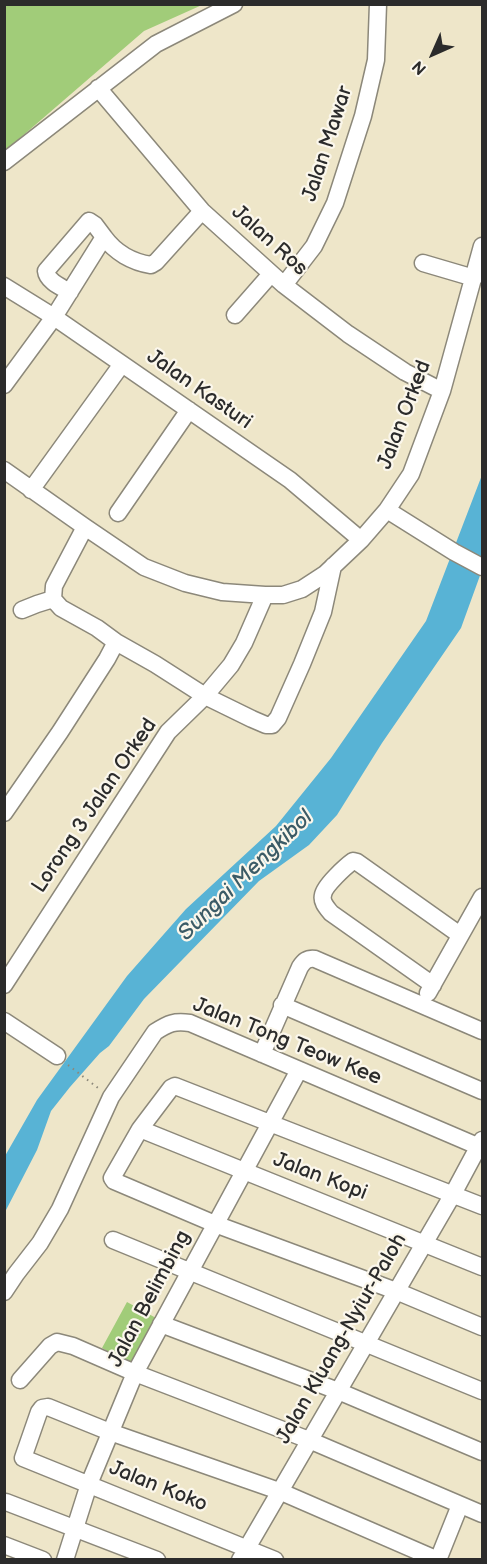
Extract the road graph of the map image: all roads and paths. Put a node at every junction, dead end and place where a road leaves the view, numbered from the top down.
1 (234, 4) edge
2 (378, 4) edge
3 (98, 88) junction
4 (4, 162) edge
5 (202, 211) junction
6 (104, 237) junction
7 (483, 246) edge
8 (423, 263) dead end
9 (271, 274) junction
10 (474, 278) junction
11 (284, 285) junction
12 (4, 286) edge
13 (70, 292) junction
14 (235, 315) dead end
15 (54, 317) junction
16 (122, 364) junction
17 (4, 385) edge
18 (441, 391) junction
19 (189, 410) junction
20 (4, 470) edge
21 (31, 490) junction
22 (387, 510) junction
23 (118, 513) dead end
24 (85, 528) junction
25 (361, 540) junction
26 (333, 566) junction
27 (483, 567) edge
28 (265, 595) junction
29 (53, 599) junction
30 (22, 610) dead end
31 (116, 642) junction
32 (205, 696) junction
33 (4, 813) edge
34 (481, 899) edge
35 (460, 935) junction
36 (4, 985) edge
37 (433, 985) junction
38 (282, 1005) junction
39 (422, 1005) junction
40 (4, 1021) edge
41 (483, 1030) edge
42 (262, 1054) junction
43 (57, 1056) joint
44 (299, 1070) junction
45 (483, 1091) edge
46 (105, 1092) junction
47 (270, 1124) junction
48 (140, 1129) junction
49 (481, 1145) edge
50 (244, 1172) junction
51 (453, 1194) junction
52 (483, 1206) edge
53 (215, 1224) junction
54 (112, 1240) dead end
55 (424, 1243) junction
56 (483, 1267) edge
57 (190, 1272) junction
58 (396, 1291) junction
59 (4, 1292) edge
60 (161, 1324) junction
61 (483, 1327) edge
62 (366, 1344) junction
63 (135, 1373) junction
64 (20, 1380) dead end
65 (338, 1391) junction
66 (483, 1391) edge
67 (110, 1432) junction
68 (309, 1440) junction
69 (483, 1452) edge
70 (89, 1484) junction
71 (279, 1491) junction
72 (6, 1502) dead end
73 (460, 1505) junction
74 (483, 1514) edge
75 (74, 1528) junction
76 (4, 1545) edge
77 (243, 1554) edge
78 (43, 1560) edge
79 (65, 1560) edge
80 (157, 1560) edge
81 (275, 1560) edge
82 (438, 1560) edge

1 - 3 street
2 - 11 street, Jalan Mawar
3 - 4 street
3 - 5 street, Jalan Ros
5 - 6 street
5 - 9 street, Jalan Ros
6 - 13 street
6 - 13 street
7 - 10 street, Jalan Orked
8 - 10 street
9 - 11 street, Jalan Ros
9 - 14 street
10 - 18 street, Jalan Orked
11 - 18 street, Jalan Ros
12 - 15 street, Jalan Kasturi
13 - 15 street
15 - 16 street, Jalan Kasturi
15 - 17 street
16 - 19 street, Jalan Kasturi
16 - 21 street
18 - 22 street, Jalan Orked
19 - 23 street
19 - 25 street, Jalan Kasturi
20 - 21 street, Jalan Orked
21 - 24 street, Jalan Orked
22 - 25 street, Jalan Orked
22 - 27 street
24 - 28 street, Jalan Orked
24 - 29 street
25 - 26 street, Jalan Orked
26 - 28 street, Jalan Orked
26 - 32 street
28 - 32 street, Lorong 3 Jalan Orked
29 - 30 street
29 - 31 street
31 - 32 street
31 - 33 street
32 - 36 street, Lorong 3 Jalan Orked
34 - 35 street
35 - 37 street
35 - 37 street
37 - 39 street
38 - 39 street
38 - 42 street
38 - 45 street
39 - 41 street
40 - 43 street
42 - 44 street, Jalan Tong Teow Kee
42 - 46 street, Jalan Tong Teow Kee
43 - 46 path
44 - 47 street, Jalan Belimbing
44 - 49 street, Jalan Tong Teow Kee
46 - 59 street, Jalan Tong Teow Kee
47 - 48 street
47 - 50 street, Jalan Belimbing
47 - 51 street
48 - 50 street, Jalan Kopi
48 - 53 street
49 - 51 street, Jalan Kluang-Nyiur-Paloh
50 - 53 street, Jalan Belimbing
50 - 55 street, Jalan Kopi
51 - 52 street
51 - 55 street, Jalan Kluang-Nyiur-Paloh
53 - 57 street, Jalan Belimbing
53 - 58 street
54 - 57 street
55 - 56 street, Jalan Kopi
55 - 58 street, Jalan Kluang-Nyiur-Paloh
57 - 60 street, Jalan Belimbing
57 - 62 street
58 - 61 street
58 - 62 street, Jalan Kluang-Nyiur-Paloh
60 - 63 street, Jalan Belimbing
60 - 65 street
62 - 65 street, Jalan Kluang-Nyiur-Paloh
62 - 66 street
63 - 64 street
63 - 67 street, Jalan Belimbing
63 - 68 street
65 - 68 street, Jalan Kluang-Nyiur-Paloh
65 - 69 street
67 - 70 street, Jalan Belimbing
67 - 70 street, Jalan Koko
67 - 71 street
68 - 71 street, Jalan Kluang-Nyiur-Paloh
68 - 73 street
70 - 75 street, Jalan Belimbing
70 - 77 street, Jalan Koko
71 - 77 street, Jalan Kluang-Nyiur-Paloh
71 - 82 street
72 - 75 street
73 - 74 street
73 - 82 street
75 - 79 street, Jalan Belimbing
75 - 80 street
76 - 78 street
77 - 81 street, Jalan Koko

